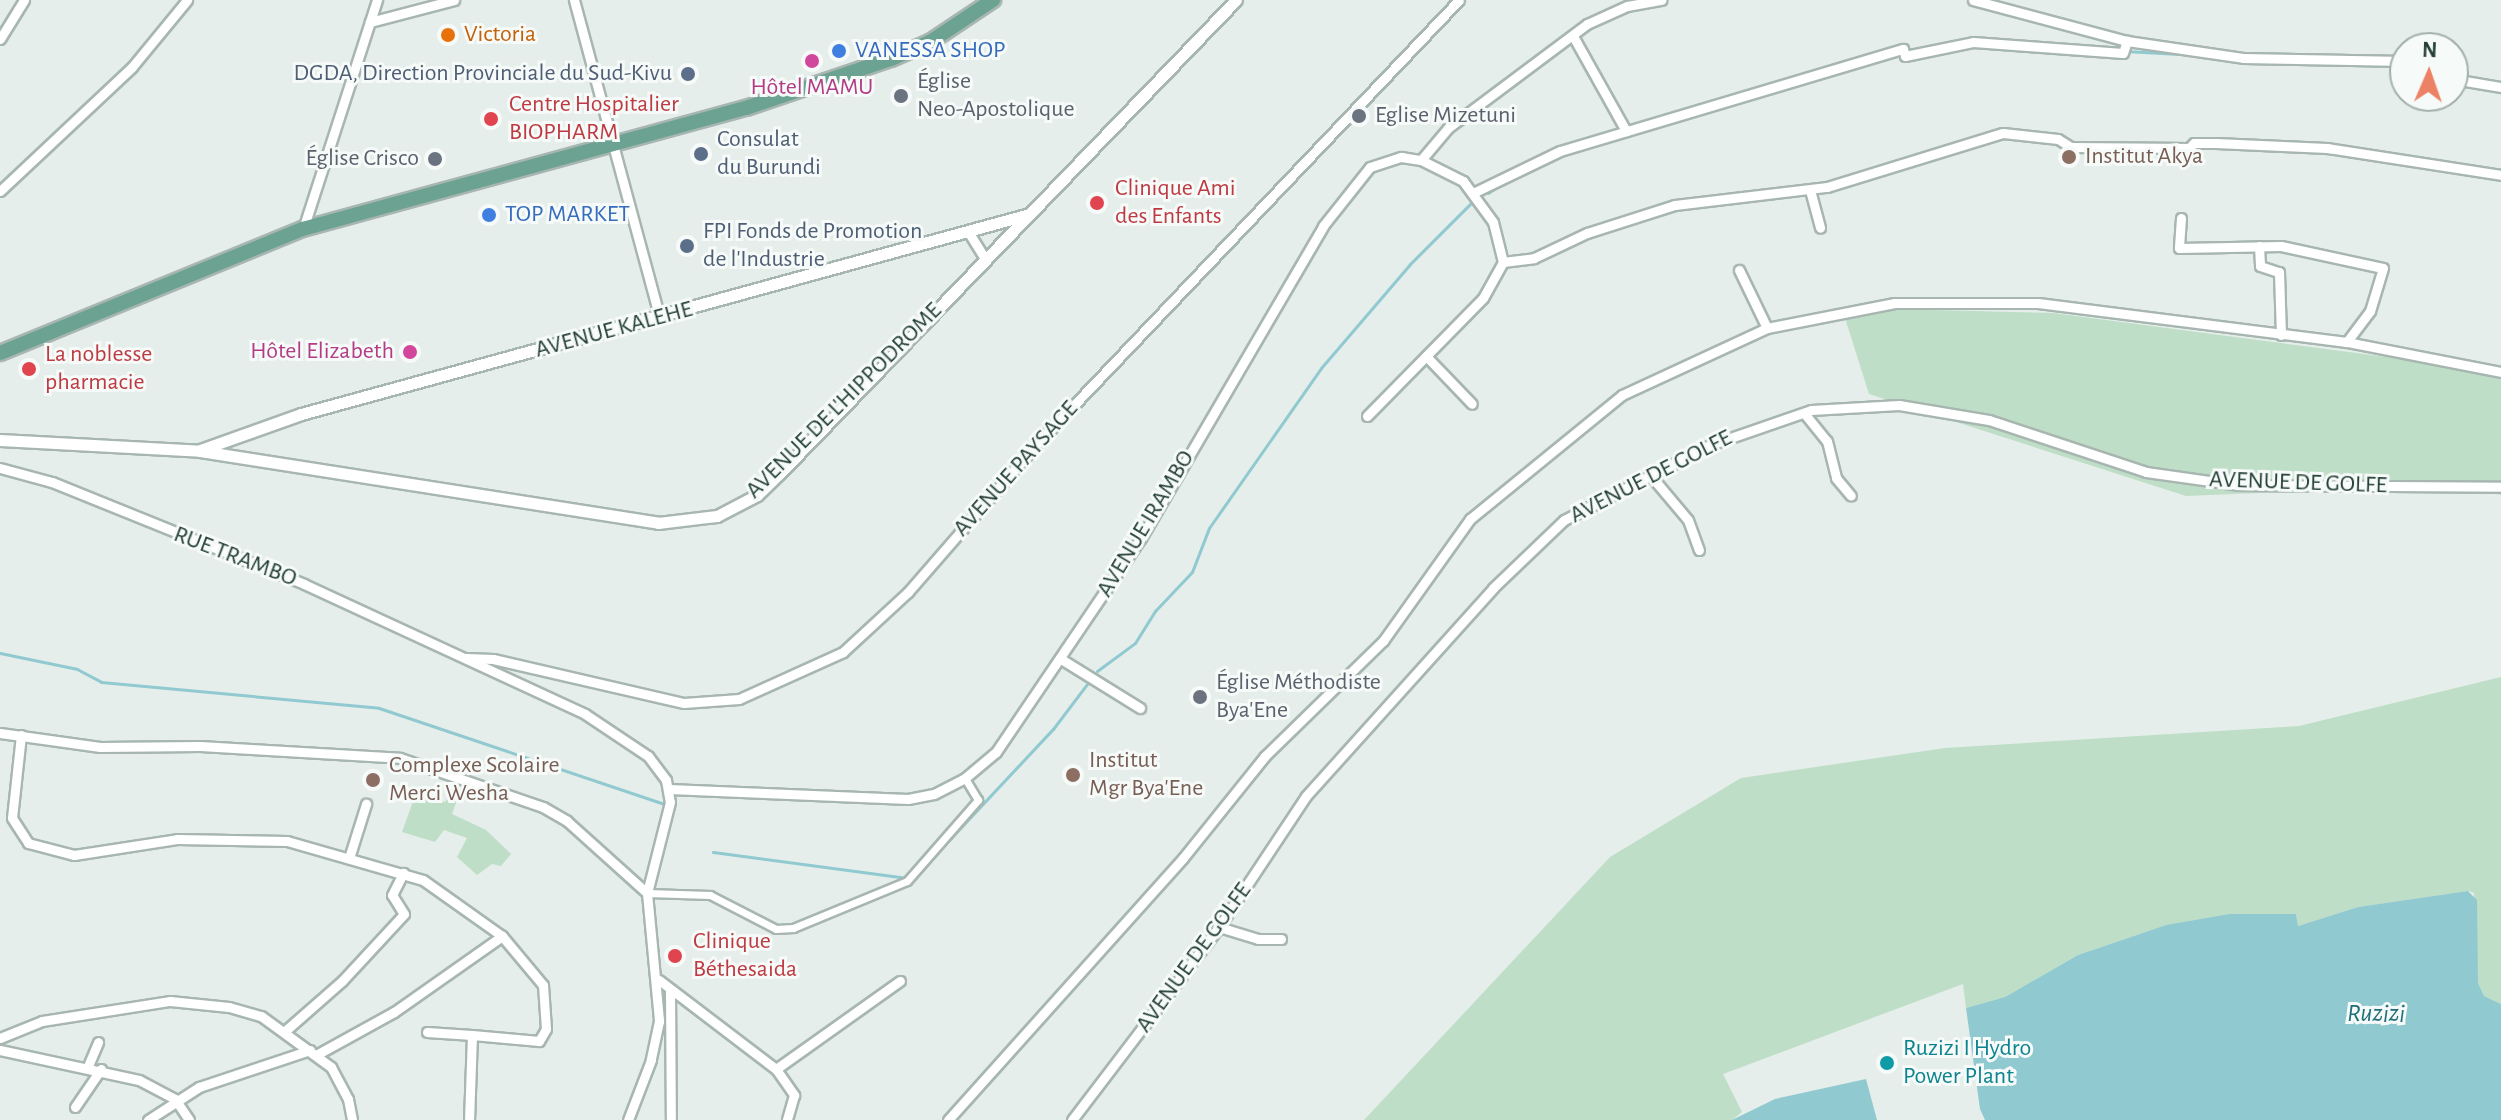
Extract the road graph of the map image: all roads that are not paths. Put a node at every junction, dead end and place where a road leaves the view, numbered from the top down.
1 (24, 0) edge
2 (187, 0) edge
3 (377, 0) edge
4 (454, 0) edge
5 (574, 0) edge
6 (993, 0) edge
7 (1236, 0) edge
8 (1459, 0) edge
9 (1661, 0) edge
10 (1973, 0) edge
11 (370, 22) junction
12 (1573, 36) junction
13 (0, 39) edge
14 (2127, 41) junction
15 (2389, 61) edge
16 (2469, 82) edge
17 (2501, 87) edge
18 (1626, 131) junction
19 (614, 143) junction
20 (1421, 160) junction
21 (2501, 175) edge
22 (1810, 190) junction
23 (0, 191) edge
24 (1475, 192) junction
25 (1029, 214) junction
26 (2181, 218) dead end
27 (1820, 228) dead end
28 (303, 229) junction
29 (969, 233) junction
30 (2259, 246) junction
31 (985, 259) junction
32 (1503, 262) junction
33 (1739, 270) dead end
34 (660, 318) junction
35 (1767, 328) junction
36 (2281, 335) junction
37 (2347, 342) junction
38 (0, 353) edge
39 (1426, 356) junction
40 (2501, 372) edge
41 (1472, 404) dead end
42 (1804, 413) junction
43 (1367, 416) dead end
44 (0, 440) edge
45 (200, 451) junction
46 (0, 468) edge
47 (1651, 476) junction
48 (2501, 487) edge
49 (1851, 496) dead end
50 (1699, 550) dead end
51 (466, 658) junction
52 (1061, 659) junction
53 (1140, 708) dead end
54 (0, 733) edge
55 (21, 735) junction
56 (965, 778) junction
57 (669, 789) junction
58 (366, 804) dead end
59 (349, 858) junction
60 (403, 873) junction
61 (647, 893) junction
62 (1219, 927) junction
63 (502, 936) junction
64 (1281, 939) dead end
65 (659, 980) junction
66 (900, 981) dead end
67 (670, 991) junction
68 (285, 1031) junction
69 (427, 1032) dead end
70 (472, 1035) junction
71 (0, 1038) edge
72 (98, 1042) dead end
73 (0, 1050) edge
74 (313, 1053) junction
75 (88, 1066) junction
76 (101, 1069) junction
77 (776, 1069) junction
78 (175, 1099) junction
79 (75, 1107) dead end
80 (148, 1120) edge
81 (189, 1120) edge
82 (352, 1120) edge
83 (469, 1120) edge
84 (628, 1120) edge
85 (671, 1120) edge
86 (787, 1120) edge
87 (948, 1120) edge
88 (1072, 1120) edge

1 - 13 street
2 - 23 street
3 - 11 street
4 - 11 street
5 - 19 street
6 - 19 main road
7 - 25 street, AVENUE DE L'HIPPODROME
8 - 51 street, AVENUE PAYSAGE
9 - 12 street
10 - 14 street
11 - 28 street
12 - 18 street
12 - 20 street
14 - 15 street
14 - 18 street
16 - 17 street
18 - 24 street
19 - 28 main road
19 - 34 street
20 - 24 street
20 - 52 street, AVENUE IRAMBO
21 - 22 street
22 - 27 street
22 - 32 street
24 - 32 street
25 - 29 street, AVENUE KALEHE
25 - 31 street, AVENUE DE L'HIPPODROME
26 - 30 street
28 - 38 main road
29 - 31 street
29 - 34 street, AVENUE KALEHE
30 - 36 street
30 - 37 street
31 - 45 street, AVENUE DE L'HIPPODROME
32 - 39 street
33 - 35 street
34 - 45 street, AVENUE KALEHE
35 - 36 street
35 - 87 street
36 - 37 street
37 - 40 street
39 - 41 street
39 - 43 street
42 - 47 street, AVENUE DE GOLFE
42 - 48 street, AVENUE DE GOLFE
42 - 49 street
44 - 45 street, AVENUE DE L'HIPPODROME
46 - 51 street, RUE TRAMBO
47 - 50 street
47 - 62 street, AVENUE DE GOLFE
51 - 57 street, RUE TRAMBO
52 - 53 street
52 - 56 street, AVENUE IRAMBO
54 - 55 street
55 - 59 street
55 - 61 street
56 - 57 street, AVENUE IRAMBO
56 - 61 street
57 - 61 street
58 - 59 street
59 - 60 street
60 - 63 street
60 - 68 street
61 - 65 street
62 - 64 street
62 - 88 street, AVENUE DE GOLFE
63 - 70 street
63 - 74 street
65 - 67 street
65 - 84 street
66 - 77 street
67 - 77 street
67 - 85 street
68 - 71 street
68 - 74 street
69 - 70 street
70 - 83 street
72 - 75 street
73 - 75 street
74 - 78 street
74 - 82 street
75 - 76 street
76 - 78 street
76 - 79 street
77 - 86 street
78 - 80 street
78 - 81 street

